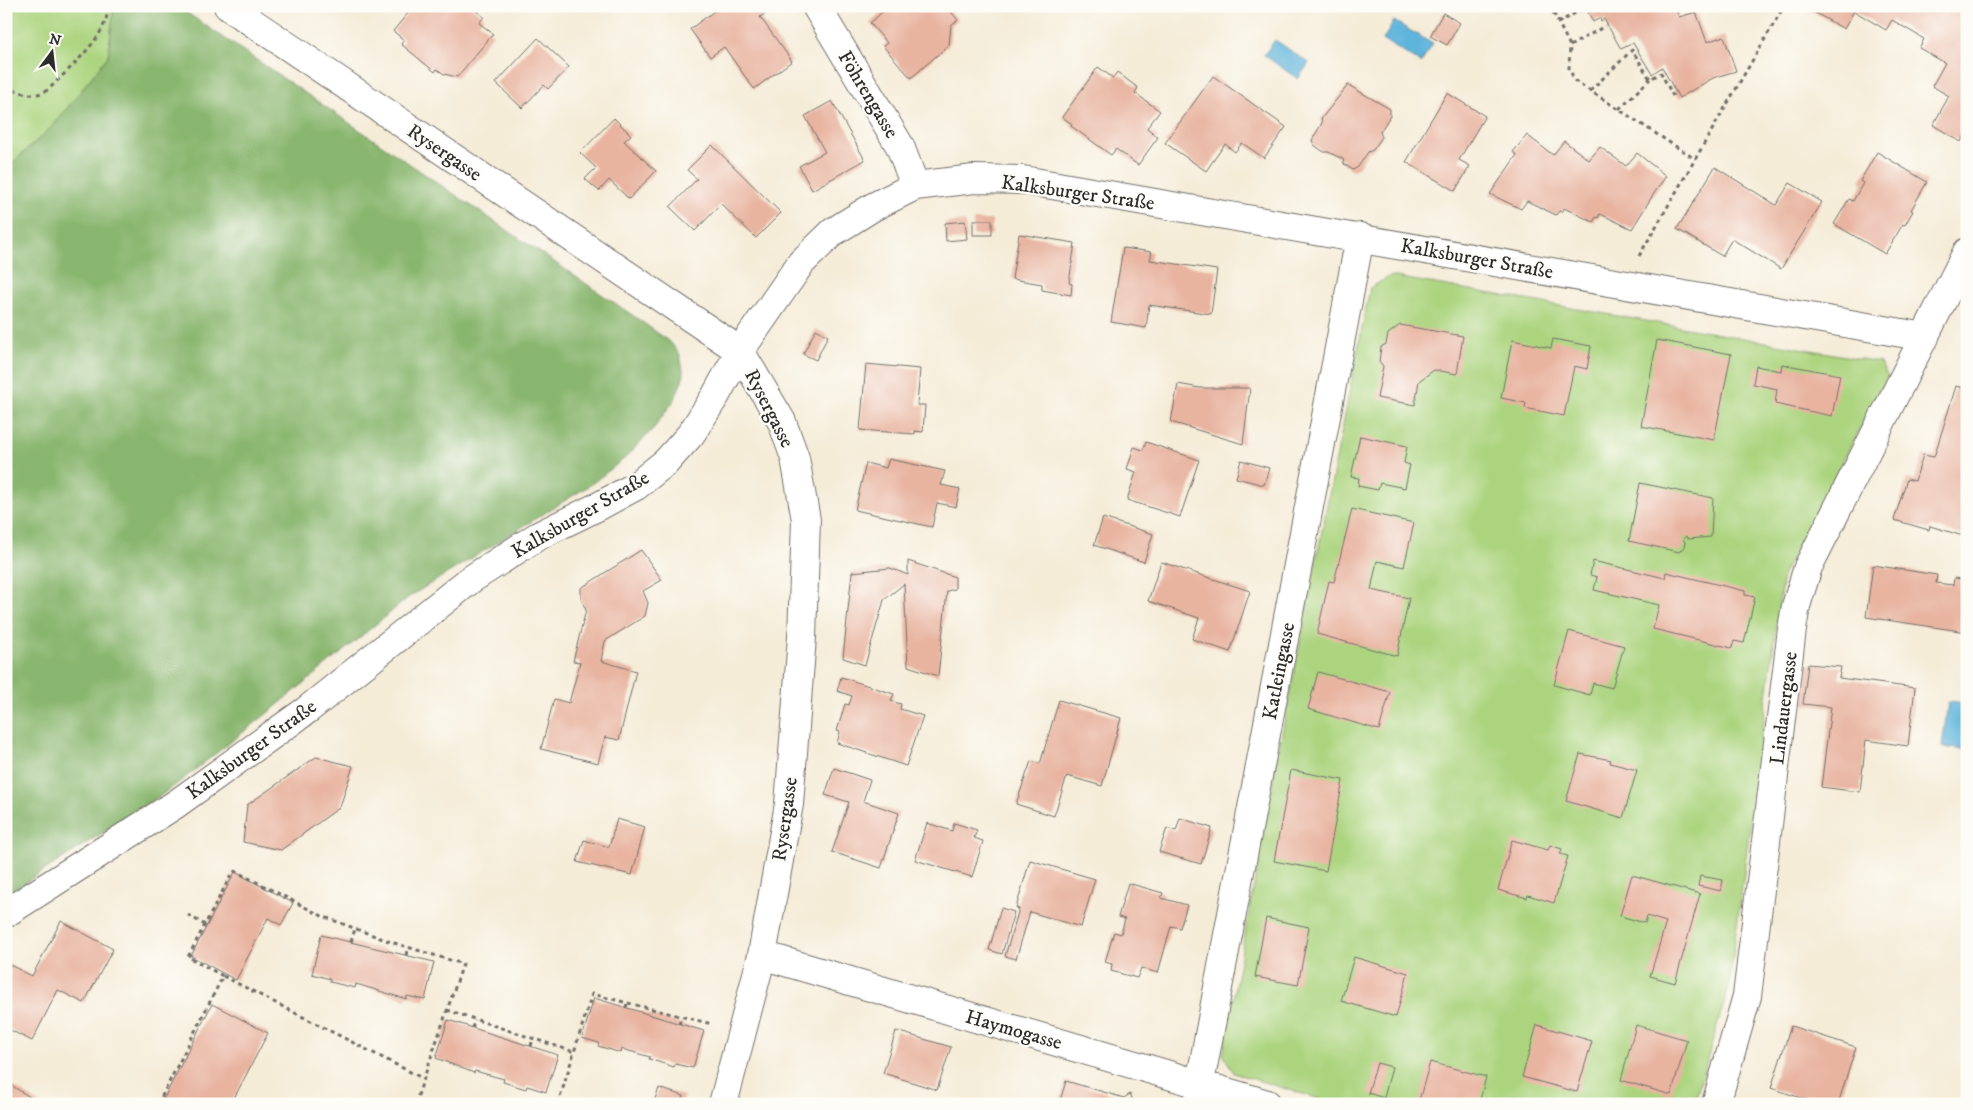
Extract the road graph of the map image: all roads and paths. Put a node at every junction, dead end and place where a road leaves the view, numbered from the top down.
1 (108, 6) edge
2 (228, 6) edge
3 (816, 6) edge
4 (1550, 6) edge
5 (1784, 6) edge
6 (1582, 9) dead end
7 (1558, 23) junction
8 (1605, 26) dead end
9 (1570, 46) junction
10 (1650, 79) junction
11 (6, 87) edge
12 (1590, 91) junction
13 (1673, 96) dead end
14 (1619, 110) junction
15 (1696, 158) junction
16 (915, 186) junction
17 (1360, 238) junction
18 (1967, 252) edge
19 (1630, 285) junction
20 (1925, 337) junction
21 (740, 351) junction
22 (6, 913) edge
23 (188, 915) dead end
24 (205, 925) junction
25 (355, 929) junction
26 (352, 942) dead end
27 (408, 947) junction
28 (406, 955) dead end
29 (762, 955) junction
30 (223, 976) junction
31 (627, 1003) junction
32 (626, 1008) dead end
33 (447, 1010) junction
34 (681, 1017) junction
35 (475, 1020) junction
36 (679, 1024) dead end
37 (717, 1026) dead end
38 (472, 1028) dead end
39 (533, 1038) junction
40 (531, 1046) dead end
41 (574, 1052) junction
42 (424, 1079) junction
43 (1198, 1094) edge
44 (158, 1104) edge
45 (415, 1104) edge
46 (558, 1104) edge
47 (723, 1104) edge
48 (1267, 1104) edge
49 (1716, 1104) edge

1 - 11 path
2 - 21 street, Rysergasse
3 - 16 street, Föhrengasse
4 - 7 path
5 - 15 path
6 - 7 path
7 - 9 path
8 - 9 path
9 - 12 path
10 - 12 path
10 - 13 path
10 - 14 path
12 - 14 path
14 - 15 path
15 - 19 path
16 - 17 street, Kalksburger Straße
16 - 21 street, Kalksburger Straße
17 - 19 street, Kalksburger Straße
17 - 43 street, Katleingasse
18 - 20 street
19 - 20 street, Kalksburger Straße
20 - 49 street, Lindauergasse
21 - 22 street, Kalksburger Straße
21 - 29 street, Rysergasse
23 - 24 path
24 - 25 path
24 - 30 path
25 - 26 path
25 - 27 path
27 - 28 path
27 - 33 path
29 - 43 street, Haymogasse
29 - 47 street, Rysergasse
30 - 42 path
30 - 44 path
31 - 32 path
31 - 34 path
31 - 41 path
33 - 35 path
33 - 42 path
34 - 36 path
34 - 37 path
35 - 38 path
35 - 39 path
39 - 40 path
39 - 41 path
41 - 46 path
42 - 45 path
43 - 48 street, Haymogasse

